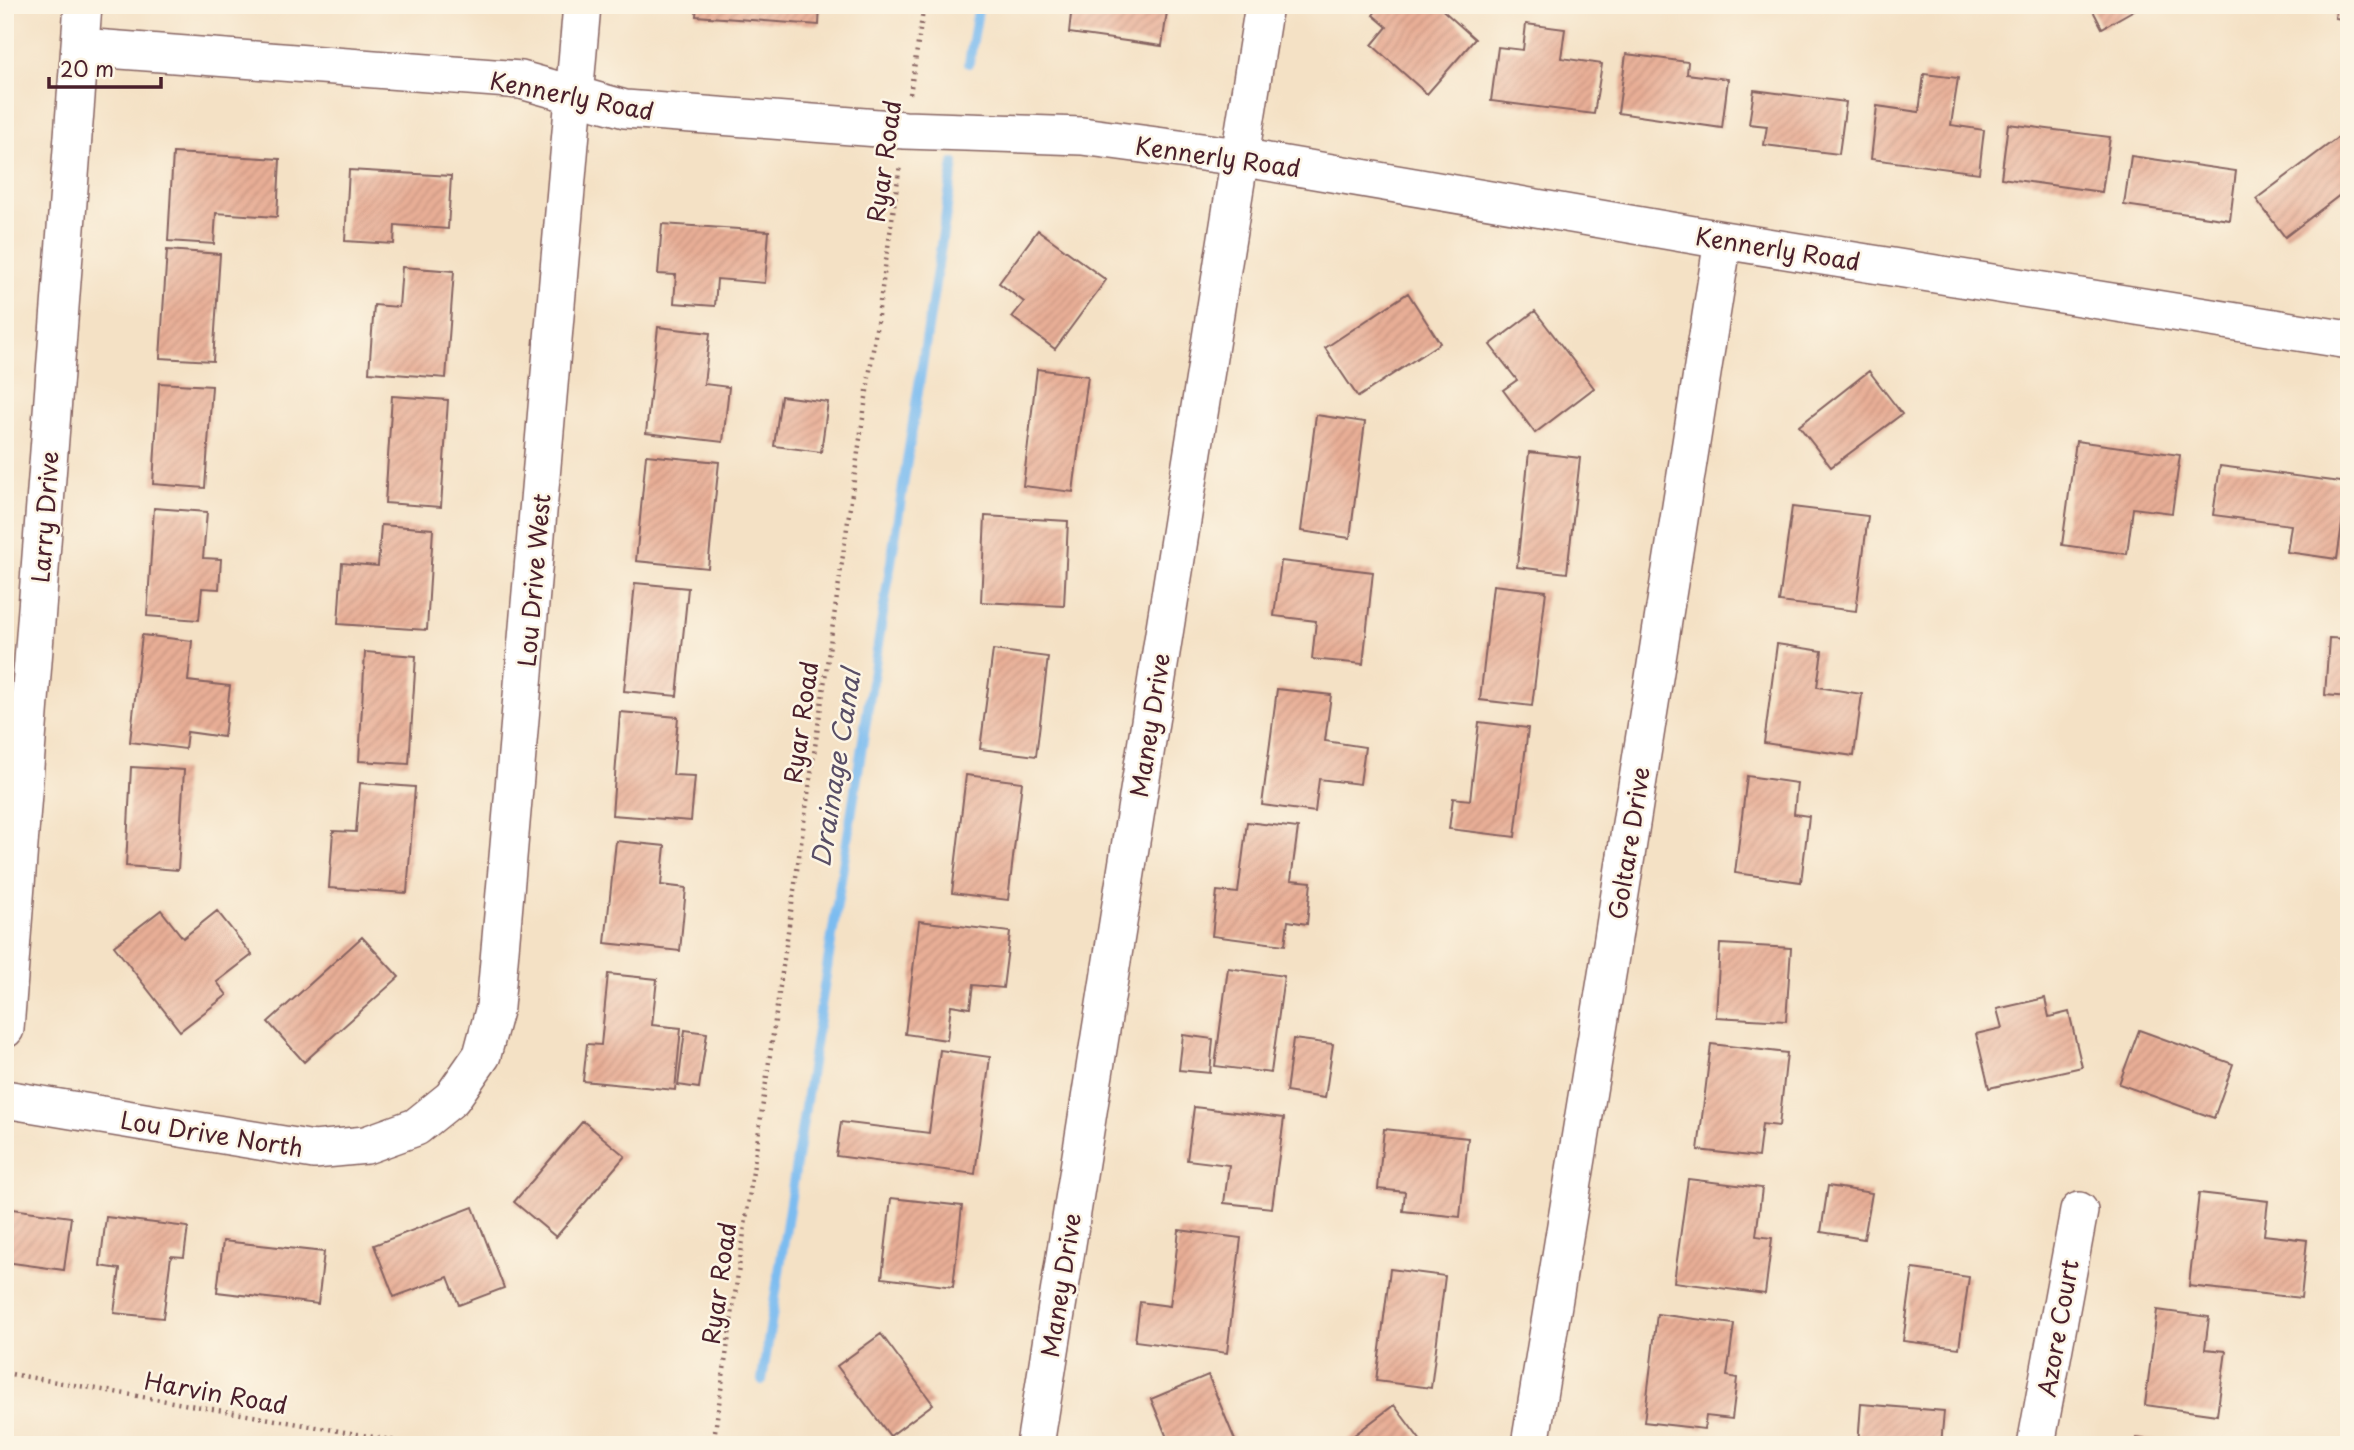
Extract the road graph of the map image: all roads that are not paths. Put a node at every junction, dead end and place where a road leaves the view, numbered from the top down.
1 (83, 5) edge
2 (582, 5) edge
3 (1264, 5) edge
4 (80, 47) junction
5 (575, 96) junction
6 (1239, 157) junction
7 (1723, 240) junction
8 (2349, 340) edge
9 (5, 1029) edge
10 (5, 1098) edge
11 (416, 1126) joint
12 (2079, 1211) dead end
13 (1035, 1445) edge
14 (1530, 1445) edge
15 (2036, 1445) edge

1 - 4 street, Larry Drive
2 - 5 street, Lou Drive West
3 - 6 street, Maney Drive
4 - 5 street, Kennerly Road
4 - 9 street, Larry Drive
5 - 6 street, Kennerly Road
5 - 11 street, Lou Drive West
6 - 7 street, Kennerly Road
6 - 13 street, Maney Drive
7 - 8 street, Kennerly Road
7 - 14 street, Goltare Drive
10 - 11 street, Lou Drive North
12 - 15 street, Azore Court

